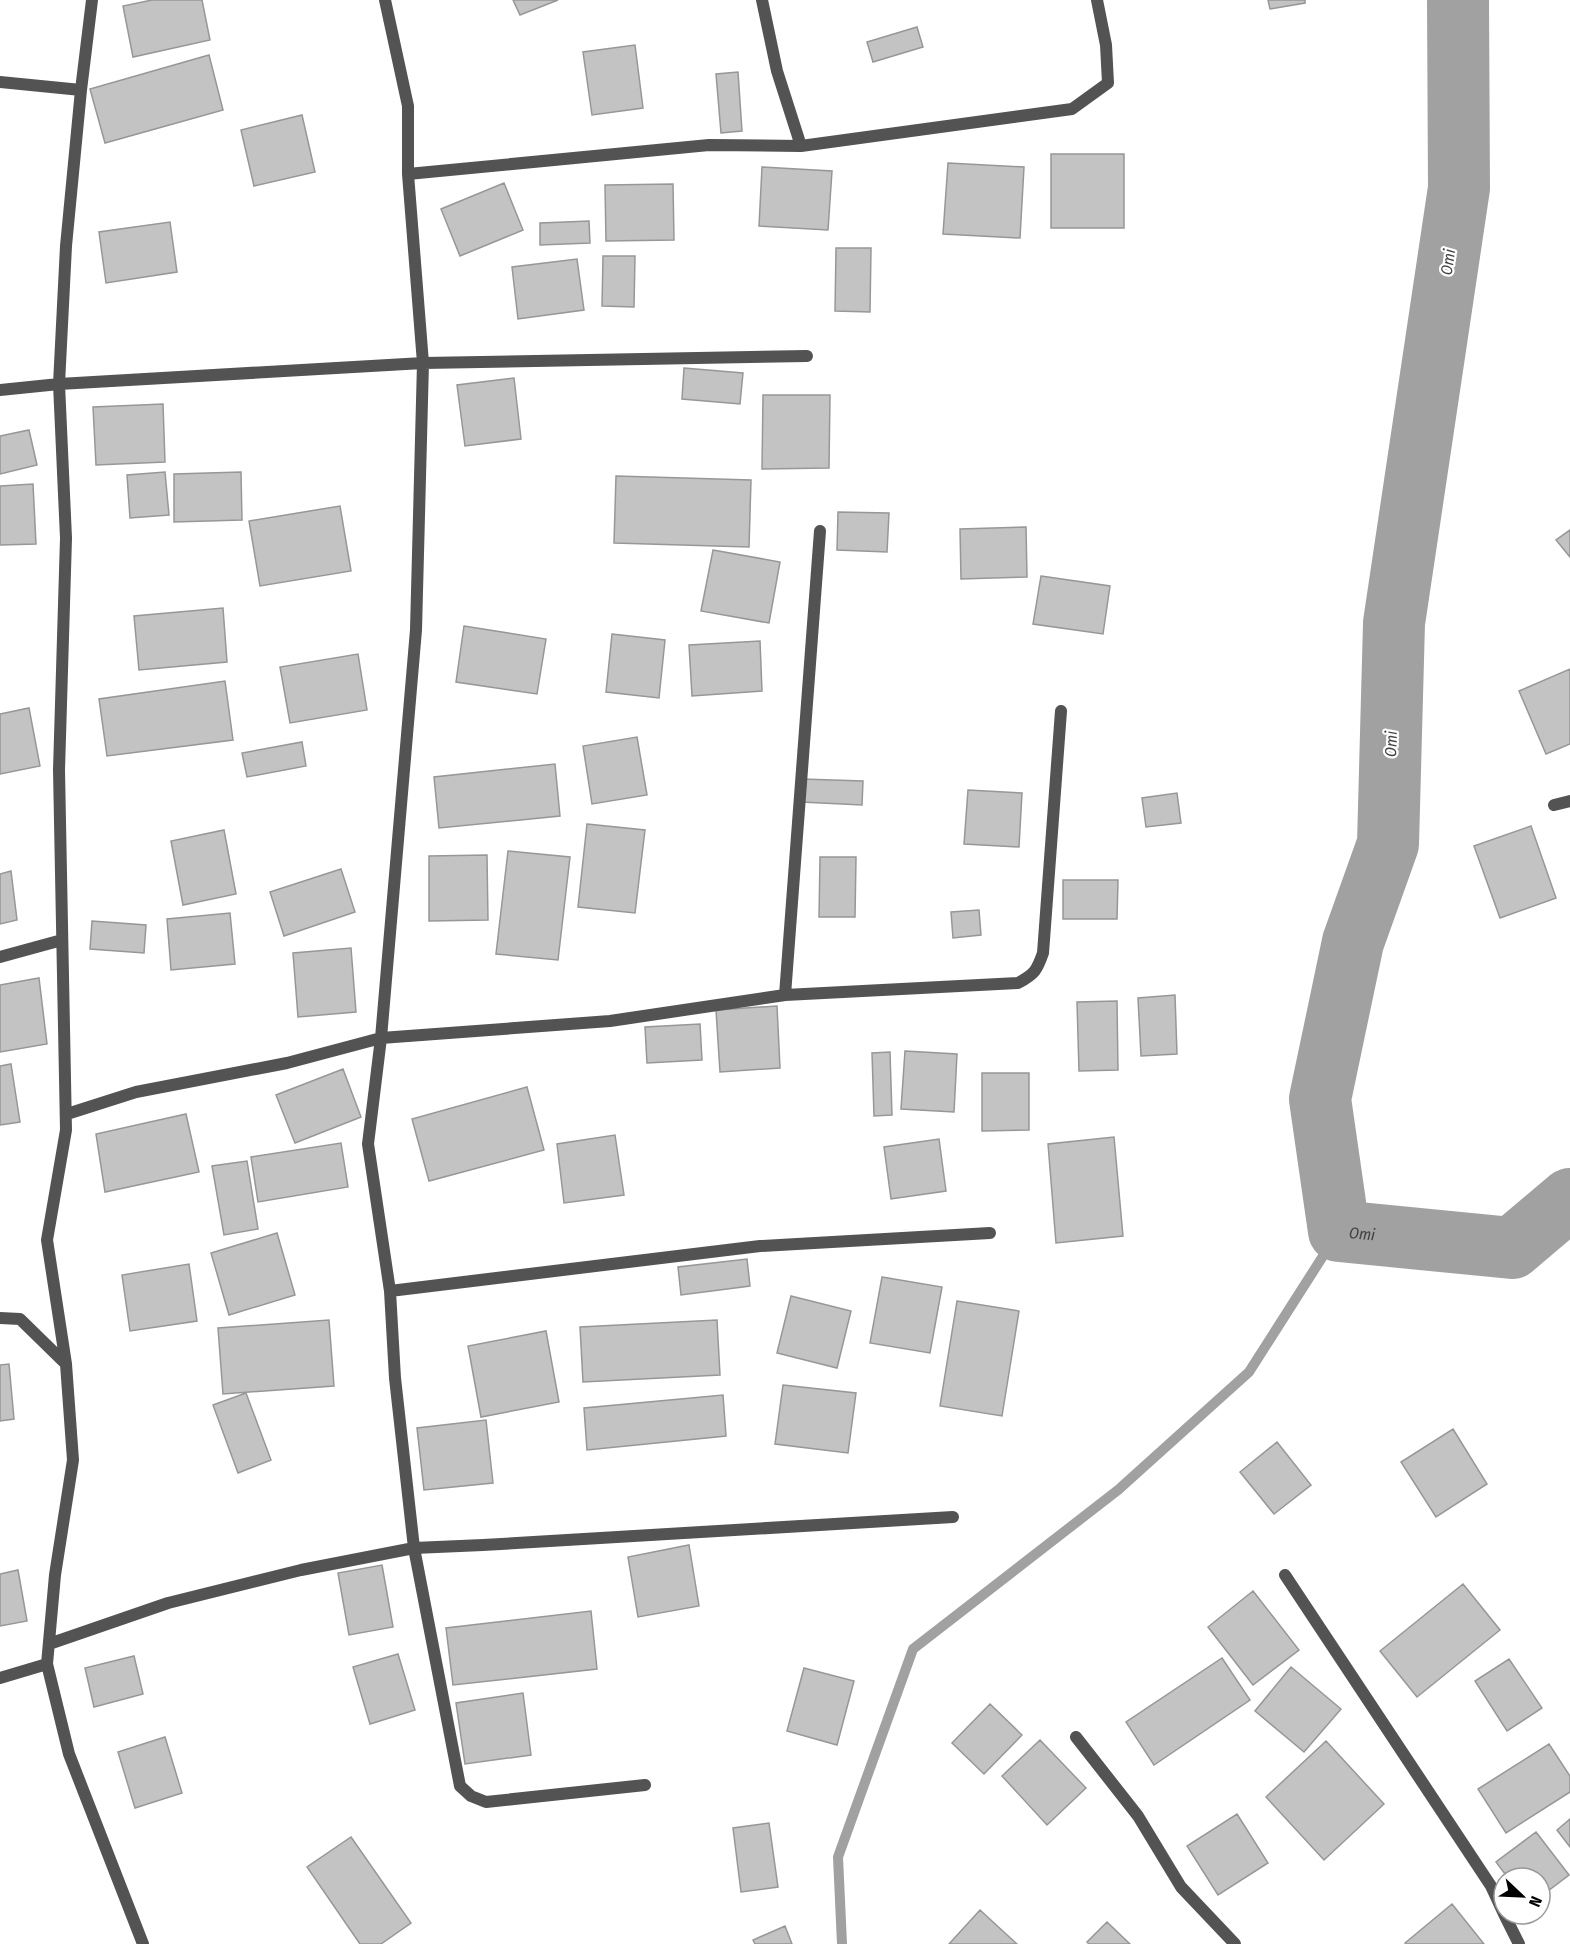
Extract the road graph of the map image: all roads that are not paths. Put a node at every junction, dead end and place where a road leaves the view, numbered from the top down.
1 (92, 0) edge
2 (385, 0) edge
3 (762, 0) edge
4 (1097, 0) edge
5 (0, 82) edge
6 (81, 90) junction
7 (801, 146) junction
8 (408, 174) junction
9 (807, 356) dead end
10 (423, 363) junction
11 (59, 384) junction
12 (0, 390) edge
13 (820, 531) dead end
14 (1061, 711) dead end
15 (1570, 801) edge
16 (1554, 805) dead end
17 (62, 940) junction
18 (0, 957) edge
19 (784, 995) junction
20 (381, 1038) junction
21 (67, 1114) junction
22 (990, 1233) dead end
23 (390, 1291) junction
24 (0, 1318) edge
25 (66, 1364) junction
26 (953, 1517) dead end
27 (414, 1548) junction
28 (1285, 1575) dead end
29 (49, 1644) junction
30 (47, 1664) junction
31 (0, 1678) edge
32 (1076, 1737) dead end
33 (645, 1785) dead end
34 (1492, 1888) edge
35 (1510, 1926) edge
36 (143, 1944) edge
37 (1235, 1944) edge
38 (1519, 1944) edge

1 - 6 street
2 - 8 street
3 - 7 street
4 - 7 street
5 - 6 street
6 - 11 street
7 - 8 street
8 - 10 street
9 - 10 street
10 - 11 street
10 - 20 street
11 - 12 street
11 - 17 street
13 - 19 street
14 - 19 street
15 - 16 street
17 - 18 street
17 - 21 street
19 - 20 street
20 - 21 street
20 - 23 street
21 - 25 street
22 - 23 street
23 - 27 street
24 - 25 street
25 - 29 street
26 - 27 street
27 - 29 street
27 - 33 street
28 - 34 street
29 - 30 street
30 - 31 street
30 - 36 street
32 - 37 street
35 - 38 street

